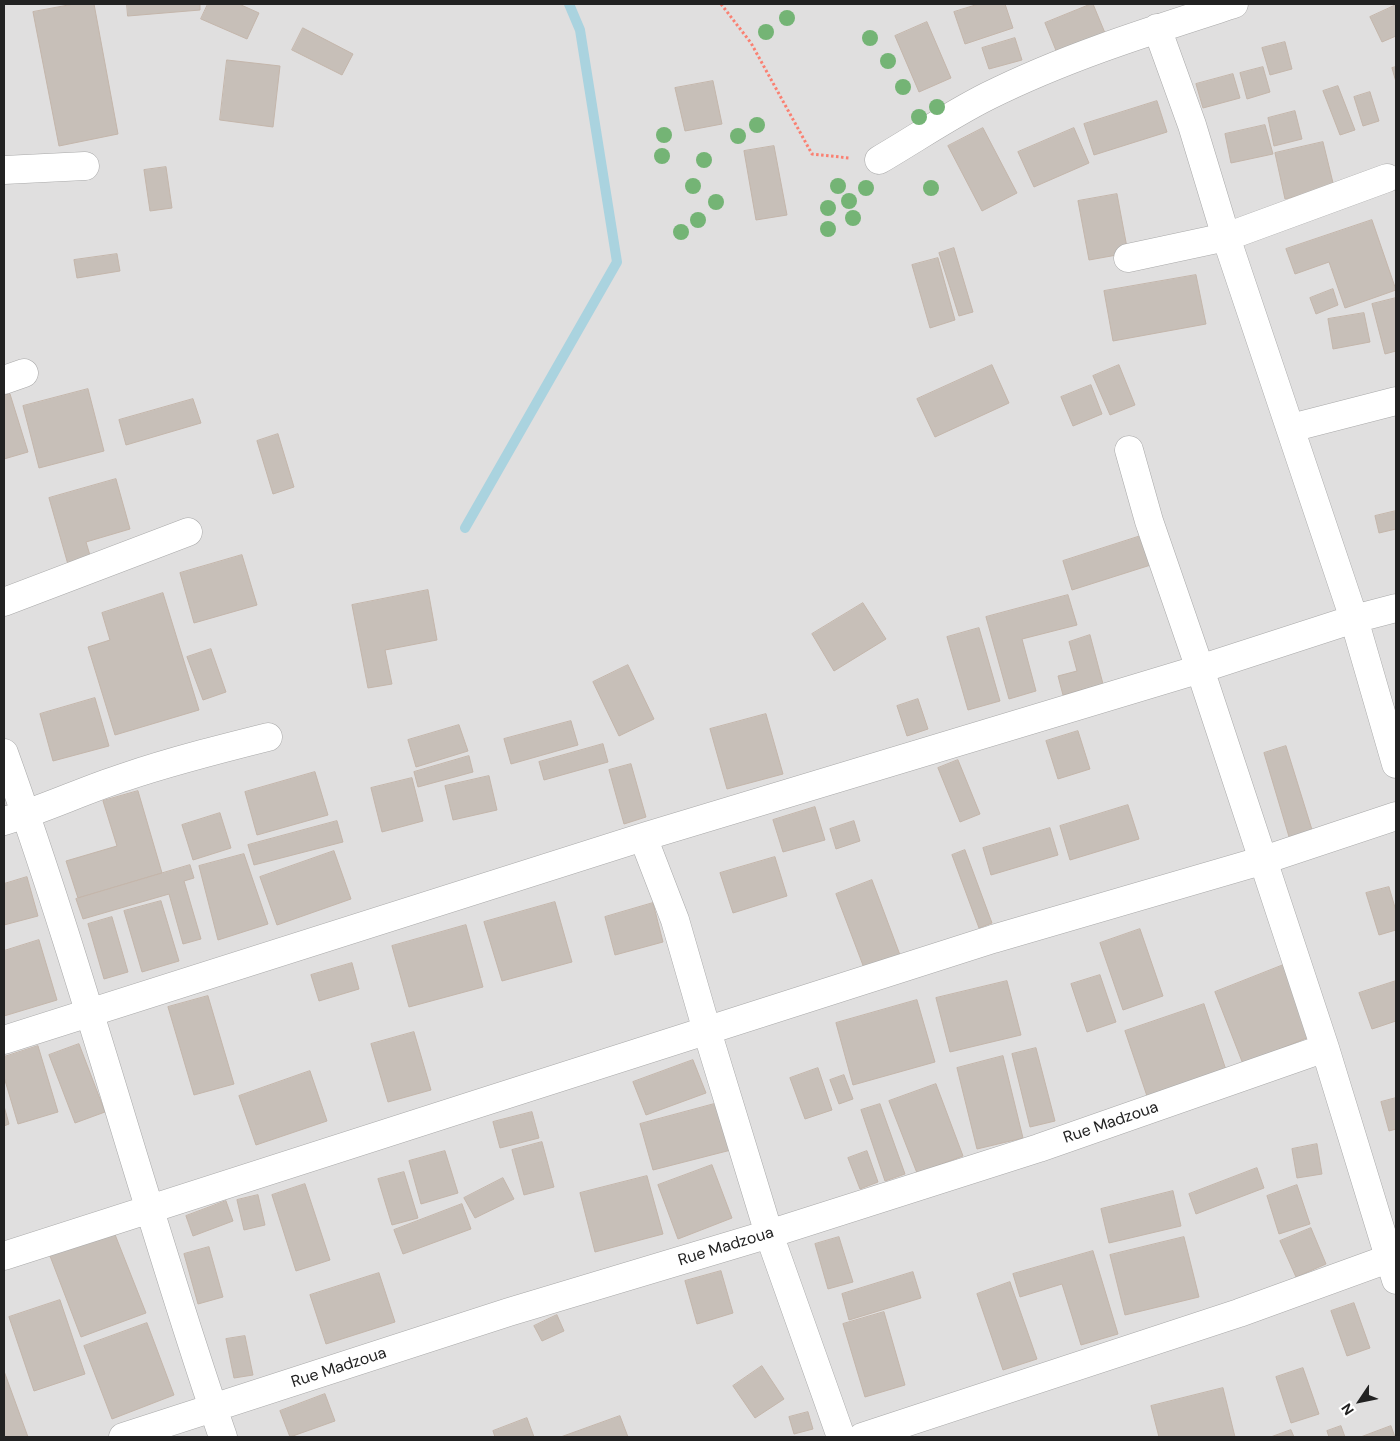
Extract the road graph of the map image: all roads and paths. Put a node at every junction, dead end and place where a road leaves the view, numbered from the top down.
1 (720, 4) edge
2 (1234, 4) edge
3 (1157, 28) junction
4 (879, 160) joint
5 (85, 166) dead end
6 (4, 170) edge
7 (1387, 178) dead end
8 (1226, 237) junction
9 (1128, 258) dead end
10 (1396, 401) edge
11 (1291, 428) junction
12 (1128, 450) dead end
13 (188, 532) dead end
14 (4, 602) edge
15 (1396, 608) edge
16 (1354, 619) junction
17 (1200, 669) junction
18 (268, 737) dead end
19 (4, 753) edge
20 (1396, 764) edge
21 (1396, 816) edge
22 (15, 818) edge
23 (643, 837) junction
24 (1264, 860) junction
25 (90, 1014) junction
26 (707, 1030) junction
27 (4, 1040) edge
28 (1325, 1048) junction
29 (149, 1210) junction
30 (768, 1234) junction
31 (4, 1256) edge
32 (1394, 1265) edge
33 (213, 1409) junction
34 (123, 1437) edge
35 (223, 1437) edge
36 (841, 1437) edge
37 (862, 1437) edge

1 - 4 path
2 - 3 street
3 - 4 street
3 - 8 street
5 - 6 street
7 - 8 street
8 - 9 street
8 - 11 street
10 - 11 street
11 - 16 street
12 - 17 street
13 - 14 street
15 - 16 street
16 - 17 street
16 - 20 street
17 - 23 street
17 - 24 street
18 - 22 street
19 - 22 street
21 - 24 street
22 - 25 street
23 - 25 street
23 - 26 street
24 - 26 street
24 - 28 street
25 - 27 street
25 - 29 street
26 - 29 street
26 - 30 street
28 - 30 street, Rue Madzoua
28 - 32 street
29 - 31 street
29 - 33 street
30 - 33 street, Rue Madzoua
30 - 36 street
32 - 37 street
33 - 34 street, Rue Madzoua
33 - 35 street

